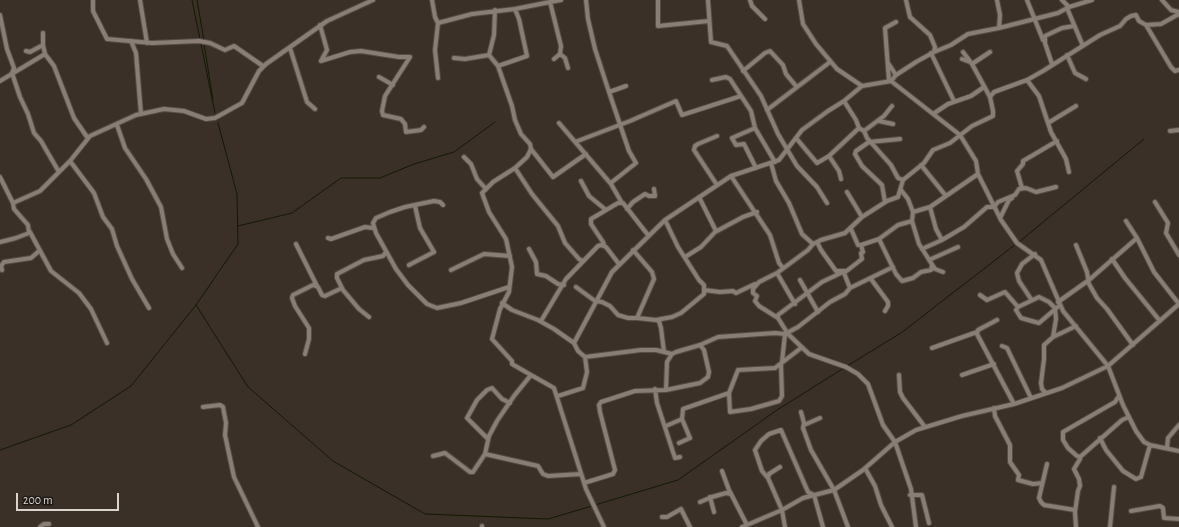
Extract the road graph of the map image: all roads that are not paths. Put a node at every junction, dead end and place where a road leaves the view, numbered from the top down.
1 (93, 0) edge
2 (140, 0) edge
3 (373, 0) edge
4 (432, 0) edge
5 (561, 0) edge
6 (586, 0) edge
7 (658, 0) edge
8 (708, 0) edge
9 (750, 0) edge
10 (800, 0) edge
11 (906, 0) edge
12 (997, 0) edge
13 (1026, 0) edge
14 (1062, 0) edge
15 (1162, 0) edge
16 (1089, 1) edge
17 (534, 2) edge
18 (550, 2) junction
19 (1068, 8) junction
20 (515, 9) junction
21 (495, 10) junction
22 (1179, 13) edge
23 (0, 15) edge
24 (1034, 18) junction
25 (765, 19) dead end
26 (709, 21) junction
27 (896, 22) dead end
28 (438, 23) junction
29 (320, 25) junction
30 (1146, 25) junction
31 (1074, 26) junction
32 (999, 28) junction
33 (43, 33) dead end
34 (131, 41) junction
35 (147, 43) junction
36 (1044, 43) junction
37 (43, 45) junction
38 (1083, 46) junction
39 (290, 48) junction
40 (26, 51) dead end
41 (963, 52) dead end
42 (990, 52) dead end
43 (932, 53) junction
44 (46, 54) junction
45 (560, 54) junction
46 (488, 55) junction
47 (1067, 55) junction
48 (454, 58) dead end
49 (962, 59) dead end
50 (554, 60) dead end
51 (830, 62) junction
52 (888, 62) junction
53 (972, 64) junction
54 (1052, 64) junction
55 (263, 66) junction
56 (498, 66) junction
57 (568, 68) dead end
58 (1179, 70) edge
59 (743, 71) junction
60 (12, 73) junction
61 (896, 75) junction
62 (379, 77) dead end
63 (438, 78) dead end
64 (1086, 79) dead end
65 (712, 80) dead end
66 (1027, 80) junction
67 (0, 81) edge
68 (890, 81) junction
69 (393, 85) junction
70 (626, 86) dead end
71 (796, 86) junction
72 (862, 86) junction
73 (984, 87) junction
74 (609, 92) junction
75 (741, 96) junction
76 (990, 98) junction
77 (844, 101) junction
78 (954, 102) junction
79 (892, 106) dead end
80 (1076, 106) dead end
81 (315, 109) dead end
82 (766, 110) junction
83 (141, 114) junction
84 (933, 114) junction
85 (877, 122) junction
86 (559, 123) dead end
87 (1048, 123) junction
88 (619, 124) junction
89 (893, 124) dead end
90 (116, 125) junction
91 (424, 127) dead end
92 (755, 128) junction
93 (859, 128) junction
94 (1179, 130) edge
95 (864, 131) junction
96 (1170, 131) dead end
97 (960, 135) junction
98 (717, 136) dead end
99 (87, 138) junction
100 (796, 138) junction
101 (900, 138) dead end
102 (1057, 141) junction
103 (575, 142) junction
104 (872, 142) junction
105 (531, 149) junction
106 (787, 150) junction
107 (586, 154) junction
108 (828, 156) junction
109 (464, 157) dead end
110 (70, 161) junction
111 (773, 162) junction
112 (921, 165) junction
113 (515, 168) junction
114 (756, 168) junction
115 (59, 172) junction
116 (1069, 172) dead end
117 (978, 174) junction
118 (731, 176) junction
119 (0, 177) edge
120 (841, 179) dead end
121 (581, 180) dead end
122 (903, 180) junction
123 (611, 184) junction
124 (717, 185) junction
125 (1056, 186) dead end
126 (1022, 188) junction
127 (486, 189) junction
128 (654, 189) dead end
129 (901, 190) junction
130 (847, 192) dead end
131 (946, 196) junction
132 (1012, 196) junction
133 (699, 197) junction
134 (885, 202) junction
135 (1155, 202) dead end
136 (13, 203) junction
137 (623, 203) junction
138 (826, 204) dead end
139 (415, 206) junction
140 (443, 206) dead end
141 (930, 207) junction
142 (994, 207) junction
143 (627, 209) junction
144 (606, 210) junction
145 (757, 212) junction
146 (912, 212) junction
147 (862, 217) junction
148 (1000, 218) junction
149 (664, 220) junction
150 (912, 221) junction
151 (1126, 221) dead end
152 (373, 228) junction
153 (851, 229) junction
154 (30, 232) junction
155 (715, 232) junction
156 (648, 235) junction
157 (328, 238) dead end
158 (1137, 238) junction
159 (879, 239) junction
160 (942, 240) junction
161 (0, 242) edge
162 (815, 243) junction
163 (296, 244) dead end
164 (604, 245) junction
165 (861, 245) junction
166 (1076, 245) dead end
167 (958, 247) dead end
168 (529, 249) dead end
169 (922, 249) junction
170 (633, 250) junction
171 (39, 251) junction
172 (386, 252) junction
173 (1035, 254) junction
174 (1179, 255) edge
175 (510, 256) junction
176 (685, 257) junction
177 (1112, 259) junction
178 (929, 260) junction
179 (583, 261) junction
180 (619, 264) junction
181 (409, 265) dead end
182 (932, 265) junction
183 (893, 267) junction
184 (182, 268) dead end
185 (783, 268) junction
186 (2, 270) dead end
187 (451, 270) dead end
188 (845, 271) junction
189 (943, 272) dead end
190 (777, 273) junction
191 (871, 278) junction
192 (800, 280) dead end
193 (1089, 280) junction
194 (759, 282) junction
195 (564, 285) junction
196 (317, 286) junction
197 (510, 287) junction
198 (576, 287) dead end
199 (342, 288) junction
200 (850, 288) junction
201 (704, 290) junction
202 (808, 293) junction
203 (980, 295) dead end
204 (1031, 299) junction
205 (595, 301) junction
206 (502, 303) junction
207 (795, 304) junction
208 (1059, 304) junction
209 (1179, 304) edge
210 (1018, 307) junction
211 (149, 308) dead end
212 (1055, 308) junction
213 (885, 311) dead end
214 (818, 312) junction
215 (369, 317) dead end
216 (637, 318) junction
217 (778, 318) junction
218 (656, 320) junction
219 (997, 320) dead end
220 (541, 321) junction
221 (1160, 321) junction
222 (1076, 326) junction
223 (977, 332) junction
224 (786, 334) junction
225 (1053, 337) junction
226 (107, 343) dead end
227 (574, 343) junction
228 (700, 345) junction
229 (1133, 345) junction
230 (1002, 346) dead end
231 (801, 348) junction
232 (932, 348) dead end
233 (664, 352) junction
234 (305, 354) dead end
235 (672, 354) junction
236 (585, 357) junction
237 (781, 364) junction
238 (994, 364) junction
239 (1108, 366) junction
240 (531, 375) junction
241 (899, 375) dead end
242 (962, 375) dead end
243 (656, 389) junction
244 (666, 390) junction
245 (729, 393) junction
246 (1046, 393) junction
247 (558, 396) junction
248 (1119, 396) junction
249 (1031, 398) junction
250 (510, 403) junction
251 (1014, 404) junction
252 (203, 407) dead end
253 (994, 408) junction
254 (802, 412) dead end
255 (1129, 417) junction
256 (820, 418) dead end
257 (682, 419) junction
258 (804, 425) junction
259 (1179, 425) edge
260 (666, 426) junction
261 (925, 427) junction
262 (1100, 438) junction
263 (488, 439) junction
264 (895, 442) junction
265 (679, 444) dead end
266 (1150, 445) junction
267 (1167, 448) junction
268 (1179, 451) edge
269 (485, 454) junction
270 (432, 456) dead end
271 (680, 457) dead end
272 (1080, 457) junction
273 (1047, 464) dead end
274 (780, 467) dead end
275 (865, 468) junction
276 (722, 471) dead end
277 (581, 474) junction
278 (768, 478) junction
279 (584, 483) junction
280 (1042, 483) junction
281 (1114, 487) dead end
282 (834, 490) junction
283 (731, 494) junction
284 (814, 495) junction
285 (910, 495) junction
286 (710, 498) junction
287 (700, 502) dead end
288 (782, 510) junction
289 (1075, 510) junction
290 (1131, 510) dead end
291 (714, 512) dead end
292 (662, 517) dead end
293 (1179, 519) edge
294 (929, 523) dead end
295 (49, 524) dead end
296 (747, 525) junction
297 (40, 527) edge
298 (258, 527) edge
299 (604, 527) edge
300 (690, 527) edge
301 (742, 527) edge
302 (785, 527) edge
303 (822, 527) edge
304 (848, 527) edge
305 (892, 527) edge
306 (916, 527) edge
307 (1076, 527) edge
308 (1110, 527) edge

1 - 34 street
2 - 35 street
3 - 29 street
4 - 28 street
5 - 18 street
6 - 74 street
7 - 26 street
8 - 26 street
9 - 25 street
10 - 51 street
11 - 43 street
12 - 32 street
13 - 24 street
14 - 19 street
15 - 22 street
16 - 19 street
17 - 18 street
17 - 20 street
18 - 45 street
19 - 24 street
19 - 31 street
20 - 21 street
20 - 56 street
21 - 28 street
21 - 46 street
22 - 30 street
23 - 60 street
24 - 32 street
24 - 36 street
26 - 59 street
27 - 52 street
28 - 63 street
29 - 39 street
29 - 69 street
30 - 38 street
30 - 58 street
31 - 36 street
31 - 38 street
32 - 43 street
33 - 37 street
34 - 35 street
34 - 83 street
35 - 55 street
36 - 54 street
37 - 40 street
37 - 44 street
38 - 47 street
39 - 55 street
39 - 81 street
41 - 53 street
42 - 53 street
43 - 61 street
43 - 78 street
44 - 60 street
44 - 99 street
45 - 50 street
45 - 57 street
46 - 48 street
46 - 56 street
47 - 54 street
47 - 64 street
49 - 53 street
51 - 71 street
51 - 72 street
52 - 61 street
52 - 68 street
53 - 73 street
54 - 66 street
55 - 83 street
56 - 105 street
59 - 71 street
59 - 82 street
60 - 67 street
60 - 115 street
61 - 68 street
62 - 69 street
65 - 75 street
66 - 76 street
66 - 87 street
68 - 72 street
68 - 84 street
69 - 91 street
70 - 74 street
71 - 82 street
72 - 77 street
73 - 76 street
73 - 78 street
74 - 88 street
75 - 88 street
75 - 92 street
76 - 97 street
77 - 93 street
77 - 100 street
78 - 84 street
79 - 85 street
80 - 87 street
82 - 106 street
83 - 90 street
84 - 97 street
85 - 89 street
85 - 95 street
86 - 103 street
87 - 102 street
88 - 103 street
88 - 123 street
90 - 99 street
90 - 184 street
92 - 111 street
92 - 114 street
93 - 95 street
93 - 108 street
94 - 96 street
95 - 104 street
97 - 112 street
97 - 117 street
98 - 124 street
99 - 110 street
100 - 106 street
100 - 108 street
101 - 104 street
102 - 116 street
102 - 126 street
103 - 107 street
104 - 122 street
104 - 134 street
105 - 107 street
105 - 113 street
106 - 111 street
106 - 138 street
107 - 123 street
108 - 120 street
109 - 127 street
110 - 115 street
110 - 211 street
111 - 114 street
111 - 162 street
112 - 122 street
112 - 131 street
113 - 127 street
113 - 179 street
114 - 118 street
115 - 136 street
117 - 131 street
117 - 142 street
118 - 124 street
118 - 145 street
119 - 136 street
121 - 144 street
122 - 129 street
123 - 137 street
124 - 133 street
125 - 126 street
126 - 132 street
127 - 175 street
128 - 143 street
129 - 134 street
129 - 146 street
130 - 147 street
131 - 141 street
132 - 142 street
132 - 148 street
133 - 149 street
133 - 155 street
134 - 147 street
135 - 174 street
136 - 154 street
137 - 143 street
137 - 144 street
139 - 140 street
139 - 152 street
139 - 181 street
141 - 146 street
141 - 160 street
142 - 148 street
142 - 160 street
143 - 156 street
144 - 164 street
145 - 155 street
145 - 185 street
146 - 150 street
147 - 153 street
148 - 173 street
149 - 156 street
149 - 176 street
150 - 159 street
150 - 169 street
151 - 158 street
152 - 157 street
152 - 172 street
153 - 162 street
153 - 165 street
154 - 161 street
154 - 171 street
155 - 176 street
156 - 170 street
158 - 177 street
158 - 209 street
159 - 165 street
159 - 183 street
160 - 169 street
162 - 185 street
162 - 188 street
163 - 196 street
164 - 179 street
164 - 180 street
165 - 188 street
166 - 193 street
167 - 178 street
168 - 195 street
169 - 178 street
170 - 180 street
170 - 216 street
171 - 186 street
171 - 226 street
172 - 197 street
172 - 199 street
173 - 204 street
173 - 208 street
175 - 187 street
175 - 197 street
176 - 201 street
177 - 193 street
177 - 221 street
178 - 182 street
179 - 195 street
180 - 205 street
182 - 183 street
182 - 189 street
183 - 191 street
185 - 190 street
188 - 200 street
188 - 202 street
190 - 194 street
190 - 207 street
191 - 200 street
191 - 213 street
192 - 202 street
193 - 208 street
193 - 229 street
194 - 201 street
194 - 217 street
195 - 220 street
196 - 199 street
196 - 234 street
197 - 206 street
198 - 205 street
199 - 215 street
200 - 214 street
201 - 218 street
202 - 207 street
202 - 214 street
203 - 210 street
204 - 210 street
204 - 212 street
205 - 216 street
205 - 227 street
206 - 220 street
206 - 240 street
207 - 217 street
208 - 212 street
208 - 222 street
209 - 221 street
210 - 212 street
212 - 225 street
214 - 224 street
216 - 218 street
217 - 224 street
218 - 233 street
219 - 223 street
220 - 227 street
221 - 229 street
222 - 225 street
222 - 239 street
223 - 232 street
223 - 238 street
224 - 228 street
224 - 231 street
224 - 237 street
225 - 246 street
227 - 236 street
228 - 235 street
228 - 244 street
229 - 239 street
230 - 249 street
231 - 237 street
231 - 264 street
233 - 235 street
233 - 236 street
235 - 244 street
236 - 247 street
237 - 245 street
237 - 245 street
238 - 242 street
238 - 251 street
239 - 246 street
239 - 248 street
240 - 247 street
240 - 250 street
241 - 261 street
243 - 244 street
243 - 260 street
243 - 279 street
245 - 257 street
246 - 249 street
247 - 277 street
248 - 255 street
248 - 272 street
249 - 251 street
250 - 263 street
250 - 263 street
251 - 253 street
252 - 298 street
253 - 261 street
253 - 280 street
254 - 258 street
255 - 262 street
255 - 266 street
256 - 258 street
257 - 260 street
257 - 265 street
258 - 282 street
259 - 267 street
260 - 271 street
261 - 264 street
262 - 266 street
262 - 272 street
263 - 269 street
264 - 275 street
264 - 285 street
266 - 267 street
267 - 268 street
269 - 270 street
269 - 277 street
272 - 289 street
273 - 280 street
274 - 278 street
275 - 282 street
275 - 305 street
276 - 283 street
277 - 279 street
278 - 284 street
278 - 288 street
279 - 299 street
280 - 289 street
281 - 308 street
282 - 284 street
282 - 304 street
283 - 286 street
283 - 296 street
284 - 288 street
284 - 303 street
285 - 294 street
285 - 306 street
286 - 287 street
286 - 291 street
288 - 296 street
288 - 302 street
289 - 307 street
290 - 293 street
292 - 300 street
295 - 297 street
296 - 301 street

